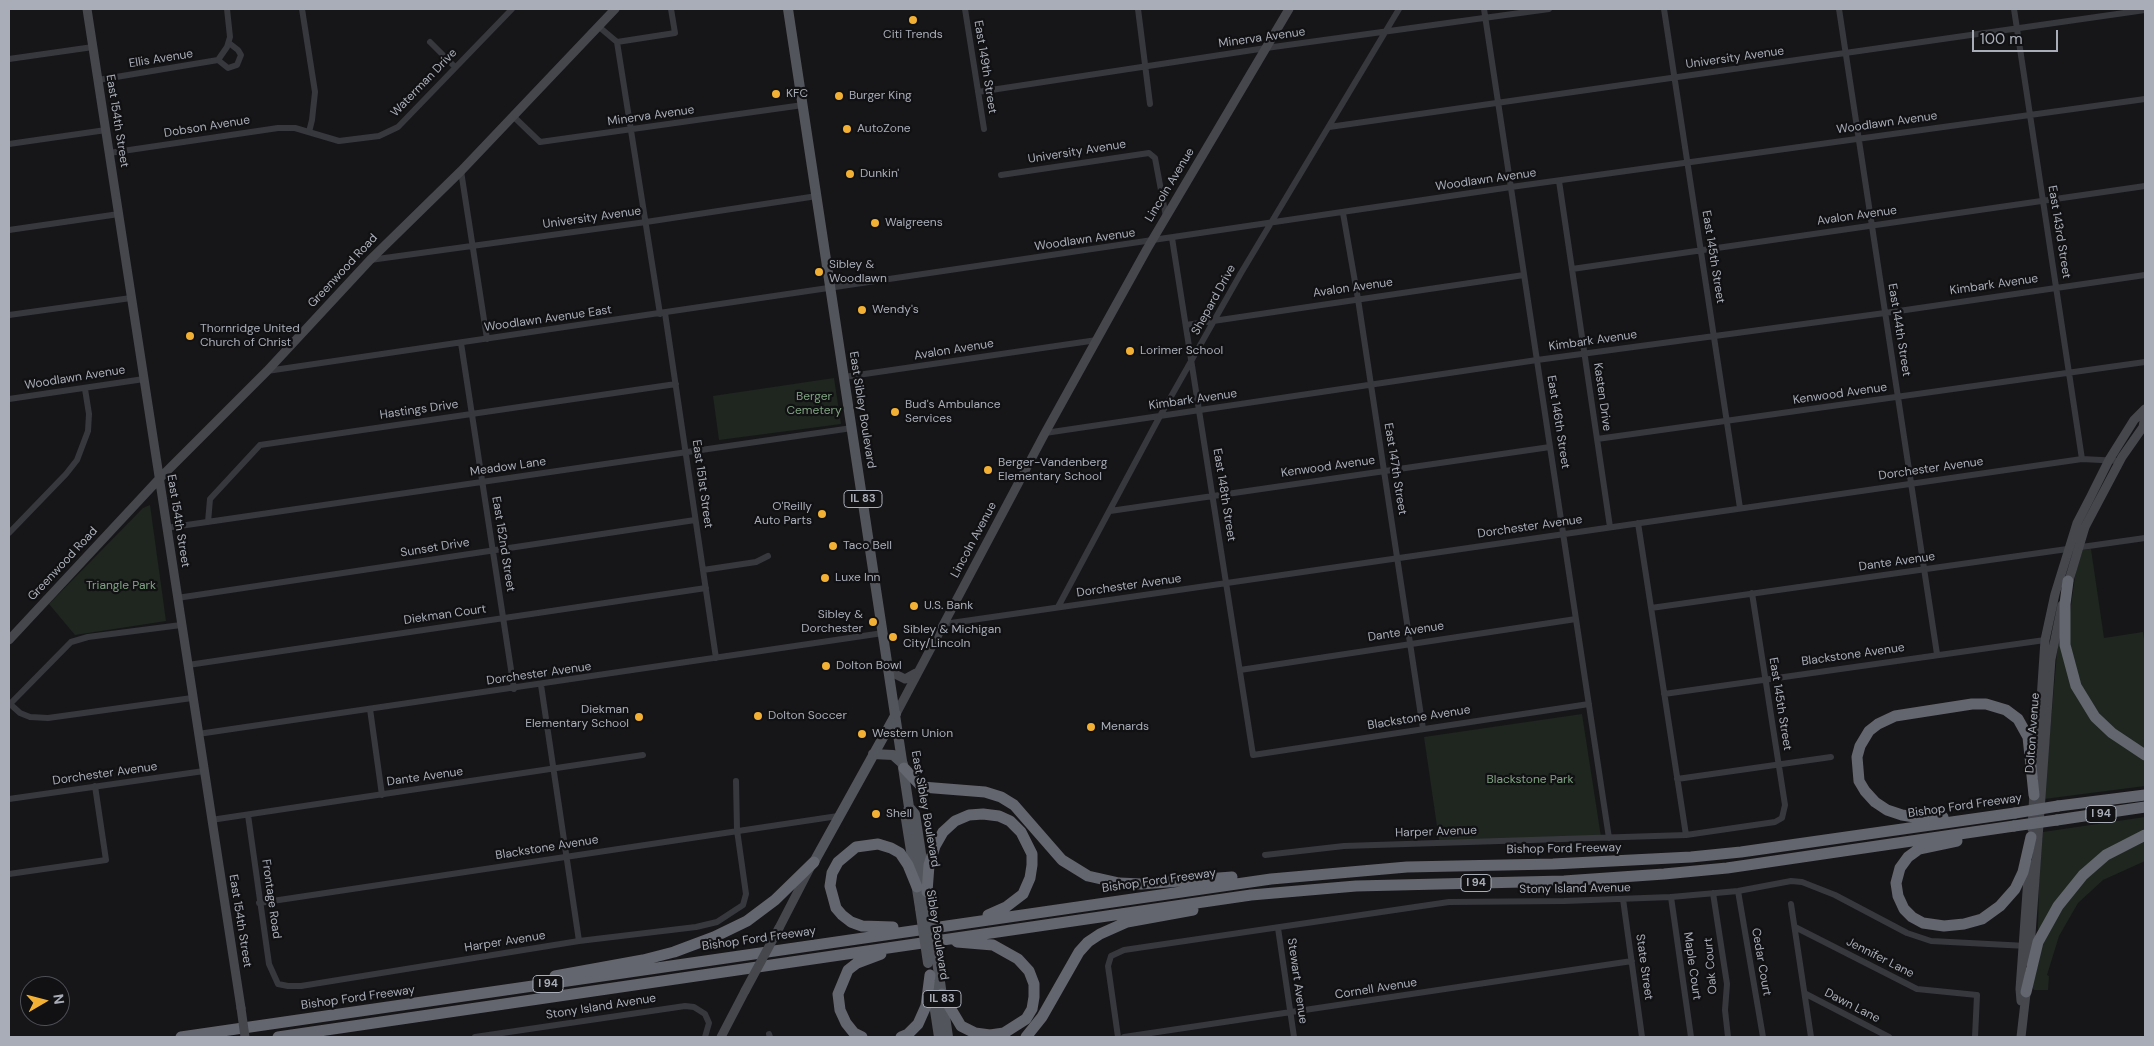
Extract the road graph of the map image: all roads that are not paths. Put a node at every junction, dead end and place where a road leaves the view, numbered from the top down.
1 (90, 9) edge
2 (227, 9) edge
3 (302, 9) edge
4 (512, 9) edge
5 (615, 9) edge
6 (671, 9) edge
7 (788, 9) edge
8 (965, 9) edge
9 (1138, 9) edge
10 (1289, 9) edge
11 (1399, 9) edge
12 (1484, 9) edge
13 (1549, 9) edge
14 (1664, 9) edge
15 (1839, 9) edge
16 (2014, 9) edge
17 (2145, 10) edge
18 (1485, 18) junction
19 (598, 26) junction
20 (2017, 28) junction
21 (1384, 32) junction
22 (430, 42) dead end
23 (618, 42) junction
24 (229, 43) junction
25 (93, 46) junction
26 (1266, 48) junction
27 (1846, 53) junction
28 (9, 59) edge
29 (218, 60) junction
30 (455, 66) junction
31 (1147, 66) junction
32 (1674, 78) junction
33 (98, 80) junction
34 (978, 92) junction
35 (2145, 98) edge
36 (1498, 103) junction
37 (1150, 104) dead end
38 (803, 105) junction
39 (2030, 115) junction
40 (513, 116) junction
41 (1329, 127) junction
42 (984, 129) dead end
43 (106, 130) junction
44 (632, 131) junction
45 (309, 132) junction
46 (1858, 139) junction
47 (9, 144) edge
48 (109, 153) junction
49 (1687, 163) junction
50 (461, 171) junction
51 (1001, 175) dead end
52 (1559, 181) junction
53 (2145, 186) edge
54 (1511, 188) junction
55 (817, 196) junction
56 (2043, 202) junction
57 (1343, 213) junction
58 (119, 214) junction
59 (1166, 217) junction
60 (646, 222) junction
61 (1270, 224) junction
62 (1872, 225) junction
63 (9, 230) edge
64 (1172, 238) junction
65 (1152, 241) junction
66 (473, 246) junction
67 (1701, 250) junction
68 (370, 260) junction
69 (1572, 269) junction
70 (1524, 275) junction
71 (2145, 275) edge
72 (831, 288) junction
73 (2056, 288) junction
74 (131, 298) junction
75 (1358, 299) junction
76 (662, 313) junction
77 (1885, 313) junction
78 (9, 315) edge
79 (1214, 321) junction
80 (1186, 325) junction
81 (1714, 336) junction
82 (487, 339) junction
83 (1097, 340) junction
84 (461, 343) junction
85 (1584, 353) junction
86 (1537, 360) junction
87 (2145, 362) edge
88 (1192, 363) junction
89 (268, 371) junction
90 (2069, 373) junction
91 (844, 377) junction
92 (144, 379) junction
93 (676, 384) junction
94 (1370, 385) junction
95 (85, 389) junction
96 (1898, 397) junction
97 (9, 399) edge
98 (2145, 408) edge
99 (1199, 410) junction
100 (472, 414) junction
101 (1160, 416) junction
102 (2145, 416) edge
103 (1727, 421) junction
104 (852, 428) junction
105 (1045, 433) junction
106 (1597, 439) junction
107 (1550, 447) junction
108 (686, 452) junction
109 (2082, 459) junction
110 (2109, 460) junction
111 (2120, 461) junction
112 (1384, 470) junction
113 (159, 479) junction
114 (482, 482) junction
115 (1911, 484) junction
116 (1213, 496) junction
117 (1740, 508) junction
118 (1110, 511) junction
119 (696, 520) junction
120 (208, 522) junction
121 (1638, 523) junction
122 (1610, 527) junction
123 (166, 528) junction
124 (9, 533) edge
125 (1563, 534) junction
126 (2145, 538) edge
127 (2074, 547) junction
128 (493, 550) junction
129 (768, 556) dead end
130 (1397, 557) junction
131 (1924, 569) junction
132 (703, 570) junction
133 (2068, 580) junction
134 (1226, 583) junction
135 (706, 588) junction
136 (1752, 594) junction
137 (177, 598) junction
138 (1058, 607) junction
139 (1651, 608) junction
140 (504, 618) junction
141 (1576, 619) junction
142 (944, 624) junction
143 (182, 625) junction
144 (883, 633) junction
145 (9, 640) edge
146 (2045, 640) junction
147 (1410, 643) junction
148 (1937, 654) junction
149 (716, 658) junction
150 (188, 665) junction
151 (1240, 670) junction
152 (889, 671) junction
153 (918, 671) junction
154 (1765, 679) junction
155 (540, 685) junction
156 (514, 689) junction
157 (1664, 694) junction
158 (192, 698) junction
159 (1589, 704) junction
160 (9, 705) edge
161 (370, 709) junction
162 (896, 714) junction
163 (1423, 729) junction
164 (198, 734) junction
165 (873, 754) junction
166 (1253, 755) joint
167 (643, 756) dead end
168 (1831, 756) dead end
169 (2145, 756) edge
170 (1778, 765) junction
171 (903, 766) junction
172 (554, 769) junction
173 (204, 771) junction
174 (1677, 779) junction
175 (736, 781) dead end
176 (96, 786) junction
177 (382, 795) junction
178 (2034, 795) junction
179 (2145, 795) edge
180 (9, 799) edge
181 (909, 807) joint
182 (2145, 807) edge
183 (2002, 814) junction
184 (248, 815) junction
185 (838, 816) junction
186 (211, 820) junction
187 (2009, 827) junction
188 (738, 830) junction
189 (1686, 835) junction
190 (2145, 835) edge
191 (2031, 837) junction
192 (1609, 838) junction
193 (1265, 855) dead end
194 (567, 856) junction
195 (814, 862) junction
196 (9, 874) edge
197 (1271, 878) junction
198 (922, 890) junction
199 (1738, 890) junction
200 (1714, 894) junction
201 (1251, 895) junction
202 (1671, 897) junction
203 (1623, 899) junction
204 (259, 903) junction
205 (1791, 904) dead end
206 (967, 923) junction
207 (1795, 927) junction
208 (1278, 928) junction
209 (915, 930) junction
210 (938, 940) junction
211 (579, 941) junction
212 (895, 946) junction
213 (2027, 946) junction
214 (1632, 961) junction
215 (932, 962) junction
216 (930, 976) junction
217 (278, 984) joint
218 (2026, 992) junction
219 (942, 994) junction
220 (1806, 994) junction
221 (468, 996) junction
222 (1290, 1013) junction
223 (2023, 1014) junction
224 (182, 1037) edge
225 (245, 1037) edge
226 (278, 1037) edge
227 (475, 1037) edge
228 (705, 1037) edge
229 (721, 1037) edge
230 (862, 1037) edge
231 (901, 1037) edge
232 (940, 1037) edge
233 (948, 1037) edge
234 (1026, 1037) edge
235 (1118, 1037) edge
236 (1124, 1037) edge
237 (1294, 1037) edge
238 (1642, 1037) edge
239 (1691, 1037) edge
240 (1728, 1037) edge
241 (1762, 1037) edge
242 (1811, 1037) edge
243 (1889, 1037) edge
244 (1975, 1037) edge
245 (2021, 1037) edge

1 - 25 street, East 154th Street
2 - 24 street
3 - 45 street
4 - 30 street, Waterman Drive
5 - 19 street, Greenwood Road
6 - 23 street
7 - 38 main road, East Sibley Boulevard / IL 83
8 - 34 street, East 149th Street
9 - 31 street
10 - 26 street, Lincoln Avenue
11 - 21 street, Shepard Drive
12 - 18 street, East 146th Street
13 - 18 street, Minerva Avenue
14 - 32 street, East 145th Street
15 - 27 street, East 144th Street
16 - 20 street, East 143rd Street
17 - 20 street, University Avenue
18 - 21 street, Minerva Avenue
18 - 36 street, East 146th Street
19 - 23 street
19 - 40 street, Greenwood Road
20 - 27 street, University Avenue
20 - 39 street, East 143rd Street
21 - 26 street, Minerva Avenue
21 - 41 street, Shepard Drive
22 - 30 street
23 - 44 street, East 151st Street
24 - 29 street
24 - 29 street, Ellis Avenue
25 - 28 street
25 - 33 street, East 154th Street
26 - 31 street, Minerva Avenue
26 - 59 street, Lincoln Avenue
27 - 32 street, University Avenue
27 - 46 street, East 144th Street
29 - 33 street, Ellis Avenue
30 - 45 street, Waterman Drive
31 - 34 street, Minerva Avenue
31 - 37 street
32 - 36 street, University Avenue
32 - 49 street, East 145th Street
33 - 43 street, East 154th Street
34 - 42 street, East 149th Street
35 - 39 street, Woodlawn Avenue
36 - 41 street, University Avenue
36 - 54 street, East 146th Street
38 - 44 street, Minerva Avenue
38 - 55 main road, East Sibley Boulevard / IL 83
39 - 46 street, Woodlawn Avenue
39 - 56 street, East 143rd Street
40 - 44 street, Minerva Avenue
40 - 50 street, Greenwood Road
41 - 61 street, Shepard Drive
43 - 47 street
43 - 48 street, East 154th Street
44 - 60 street, East 151st Street
45 - 48 street, Dobson Avenue
46 - 49 street, Woodlawn Avenue
46 - 62 street, East 144th Street
48 - 58 street, East 154th Street
49 - 52 street, Woodlawn Avenue
49 - 67 street, East 145th Street
50 - 66 street
50 - 68 street, Greenwood Road
51 - 59 street, University Avenue
52 - 54 street, Woodlawn Avenue
52 - 69 street, Kasten Drive
53 - 56 street, Avalon Avenue
54 - 57 street, Woodlawn Avenue
54 - 70 street, East 146th Street
55 - 60 street, University Avenue
55 - 72 main road, East Sibley Boulevard / IL 83
56 - 62 street, Avalon Avenue
56 - 73 street, East 143rd Street
57 - 61 street, Woodlawn Avenue
57 - 75 street, East 147th Street
58 - 63 street
58 - 74 street, East 154th Street
59 - 65 street, Lincoln Avenue
60 - 66 street, University Avenue
60 - 76 street, East 151st Street
61 - 64 street, Woodlawn Avenue
61 - 79 street, Shepard Drive
62 - 67 street, Avalon Avenue
62 - 77 street, East 144th Street
64 - 65 street, Woodlawn Avenue
64 - 80 street, East 148th Street
65 - 72 street, Woodlawn Avenue
65 - 83 street, Lincoln Avenue
66 - 68 street, University Avenue
66 - 82 street
67 - 69 street, Avalon Avenue
67 - 81 street, East 145th Street
68 - 89 street, Greenwood Road
69 - 85 street, Kasten Drive
70 - 75 street, Avalon Avenue
70 - 86 street, East 146th Street
71 - 73 street, Kimbark Avenue
72 - 76 street, Woodlawn Avenue East
72 - 91 main road, East Sibley Boulevard / IL 83
73 - 77 street, Kimbark Avenue
73 - 90 street, East 143rd Street
74 - 78 street
74 - 92 street, East 154th Street
75 - 79 street, Avalon Avenue
75 - 94 street, East 147th Street
76 - 82 street, Woodlawn Avenue East
76 - 93 street, East 151st Street
77 - 81 street, Kimbark Avenue
77 - 96 street, East 144th Street
79 - 80 street, Avalon Avenue
79 - 88 street, Shepard Drive
80 - 88 street, East 148th Street
81 - 85 street, Kimbark Avenue
81 - 103 street, East 145th Street
82 - 84 street, Woodlawn Avenue East
83 - 91 street, Avalon Avenue
83 - 105 street, Lincoln Avenue
84 - 89 street, Woodlawn Avenue East
84 - 100 street, East 152nd Street
85 - 86 street, Kimbark Avenue
85 - 106 street, Kasten Drive
86 - 94 street, Kimbark Avenue
86 - 107 street, East 146th Street
87 - 90 street, Kenwood Avenue
88 - 99 street, East 148th Street
88 - 101 street, Shepard Drive
89 - 113 street, Greenwood Road
90 - 96 street, Kenwood Avenue
90 - 109 street, East 143rd Street
91 - 104 main road, East Sibley Boulevard / IL 83
92 - 95 street, Woodlawn Avenue
92 - 113 street, East 154th Street
93 - 100 street, Hastings Drive
93 - 108 street, East 151st Street
94 - 99 street, Kimbark Avenue
94 - 112 street, East 147th Street
95 - 97 street, Woodlawn Avenue
95 - 124 street
96 - 103 street, Kenwood Avenue
96 - 115 street, East 144th Street
98 - 110 street
99 - 101 street, Kimbark Avenue
99 - 116 street, East 148th Street
100 - 114 street, East 152nd Street
100 - 120 street, Hastings Drive
101 - 105 street, Kimbark Avenue
101 - 118 street, Shepard Drive
102 - 111 street
103 - 106 street, Kenwood Avenue
103 - 117 street, East 145th Street
104 - 108 street, Meadow Lane
104 - 144 main road, East Sibley Boulevard / IL 83
105 - 142 street, Lincoln Avenue
106 - 122 street, Kasten Drive
107 - 112 street, Kenwood Avenue
107 - 125 street, East 146th Street
108 - 114 street, Meadow Lane
108 - 119 street, East 151st Street
109 - 110 street, Dorchester Avenue
109 - 115 street, Dorchester Avenue
110 - 111 street, Dorchester Avenue
110 - 127 street
111 - 127 street
112 - 116 street, Kenwood Avenue
112 - 130 street, East 147th Street
113 - 123 street, East 154th Street
113 - 145 street, Greenwood Road
114 - 120 street, Meadow Lane
114 - 128 street, East 152nd Street
115 - 117 street, Dorchester Avenue
115 - 131 street, East 144th Street
116 - 118 street, Kenwood Avenue
116 - 134 street, East 148th Street
117 - 121 street, Dorchester Avenue
118 - 138 street, Shepard Drive
119 - 128 street, Sunset Drive
119 - 132 street, East 151st Street
120 - 123 street, Meadow Lane
121 - 122 street, Dorchester Avenue
121 - 139 street
122 - 125 street, Dorchester Avenue
123 - 137 street, East 154th Street
125 - 130 street, Dorchester Avenue
125 - 141 street, East 146th Street
126 - 127 street, Dante Avenue
127 - 131 street, Dante Avenue
127 - 133 street, Dolton Avenue
127 - 146 street, Dolton Avenue
128 - 137 street, Sunset Drive
128 - 140 street, East 152nd Street
129 - 132 street
130 - 134 street, Dorchester Avenue
130 - 147 street, East 147th Street
131 - 136 street, Dante Avenue
131 - 148 street, East 144th Street
132 - 135 street, East 151st Street
133 - 169 highway
133 - 213 street, Dolton Avenue
134 - 138 street, Dorchester Avenue
134 - 151 street, East 148th Street
135 - 140 street, Diekman Court
135 - 149 street, East 151st Street
136 - 139 street, Dante Avenue
136 - 154 street, East 145th Street
137 - 143 street, East 154th Street
138 - 142 street, Dorchester Avenue
139 - 157 street
140 - 150 street, Diekman Court
140 - 156 street, East 152nd Street
141 - 147 street, Dante Avenue
141 - 159 street, East 146th Street
142 - 153 street, Lincoln Avenue
143 - 150 street, East 154th Street
143 - 160 street
144 - 149 street, Dorchester Avenue
144 - 152 main road, East Sibley Boulevard / IL 83
146 - 148 street, Blackstone Avenue
146 - 178 street, Dolton Avenue
147 - 151 street, Dante Avenue
147 - 163 street, East 147th Street
148 - 154 street, Blackstone Avenue
149 - 155 street, Dorchester Avenue
150 - 158 street, East 154th Street
151 - 166 street, East 148th Street
152 - 153 street
152 - 162 main road, East Sibley Boulevard / IL 83
153 - 162 street, Lincoln Avenue
154 - 157 street, Blackstone Avenue
154 - 170 street, East 145th Street
155 - 156 street, Dorchester Avenue
155 - 172 street
156 - 161 street, Dorchester Avenue
157 - 174 street
158 - 160 street
158 - 164 street, East 154th Street
159 - 163 street, Blackstone Avenue
159 - 192 street, East 146th Street
161 - 164 street, Dorchester Avenue
161 - 177 street
162 - 165 main road, Lincoln Avenue
162 - 171 main road, East Sibley Boulevard / IL 83
163 - 166 street, Blackstone Avenue
164 - 173 street, East 154th Street
165 - 171 main road
165 - 185 main road, Lincoln Avenue
167 - 172 street, Dante Avenue
168 - 170 street
170 - 174 street
170 - 189 street, East 145th Street
171 - 181 main road, East Sibley Boulevard / IL 83
171 - 197 highway
172 - 177 street, Dante Avenue
172 - 194 street
173 - 176 street, Dorchester Avenue
173 - 186 street, East 154th Street
174 - 189 street
175 - 188 street
176 - 180 street, Dorchester Avenue
176 - 196 street
177 - 184 street, Dante Avenue
178 - 183 highway
178 - 191 street, Dolton Avenue
179 - 183 highway, Bishop Ford Freeway / I 94, bridge
181 - 198 main road, Sibley Boulevard
182 - 187 highway, I 94, bridge
183 - 197 highway, Bishop Ford Freeway / I 94
184 - 186 street, Dante Avenue
184 - 204 street, Frontage Road
185 - 188 street, Blackstone Avenue
185 - 195 main road, Lincoln Avenue
186 - 225 street, East 154th Street, bridge
187 - 191 highway
187 - 201 highway, I 94
188 - 194 street, Blackstone Avenue
188 - 211 street, Harper Avenue
189 - 192 street
190 - 218 highway
191 - 213 street, Dolton Avenue
192 - 193 street, Harper Avenue
194 - 204 street, Blackstone Avenue
194 - 211 street
195 - 221 highway
195 - 229 street, Lincoln Avenue, bridge
197 - 206 highway, Bishop Ford Freeway / I 94
198 - 206 highway
198 - 209 highway
198 - 215 main road, IL 83, bridge
199 - 200 street, Stony Island Avenue
199 - 213 street, Stony Island Avenue
199 - 241 street, Cedar Court
200 - 202 street, Stony Island Avenue
200 - 240 street, Oak Court
201 - 210 highway, I 94
201 - 234 highway
202 - 203 street, Stony Island Avenue
202 - 239 street, Maple Court
203 - 208 street, Stony Island Avenue
203 - 214 street, State Street
204 - 217 street, Frontage Road
205 - 207 street
206 - 209 highway, Bishop Ford Freeway / I 94
207 - 220 street
207 - 244 street, Jennifer Lane
208 - 222 street, Stewart Avenue
208 - 235 street, Stony Island Avenue
209 - 221 highway, Bishop Ford Freeway / I 94
210 - 212 highway, I 94
210 - 219 highway
211 - 217 street, Harper Avenue
212 - 226 highway, I 94
212 - 230 highway
213 - 218 street, Dolton Avenue
213 - 223 street, Dolton Avenue
214 - 222 street, Cornell Avenue
214 - 238 street, State Street
215 - 216 main road, Sibley Boulevard
215 - 219 main road, Sibley Boulevard / IL 83
216 - 231 highway
216 - 232 main road, Sibley Boulevard
218 - 223 street, Dolton Avenue
219 - 233 main road, Sibley Boulevard / IL 83
220 - 242 street
220 - 243 street, Dawn Lane
221 - 224 highway, Bishop Ford Freeway / I 94
222 - 236 street, Cornell Avenue
222 - 237 street, Stewart Avenue
223 - 245 street, Dolton Avenue
227 - 228 street, Stony Island Avenue

